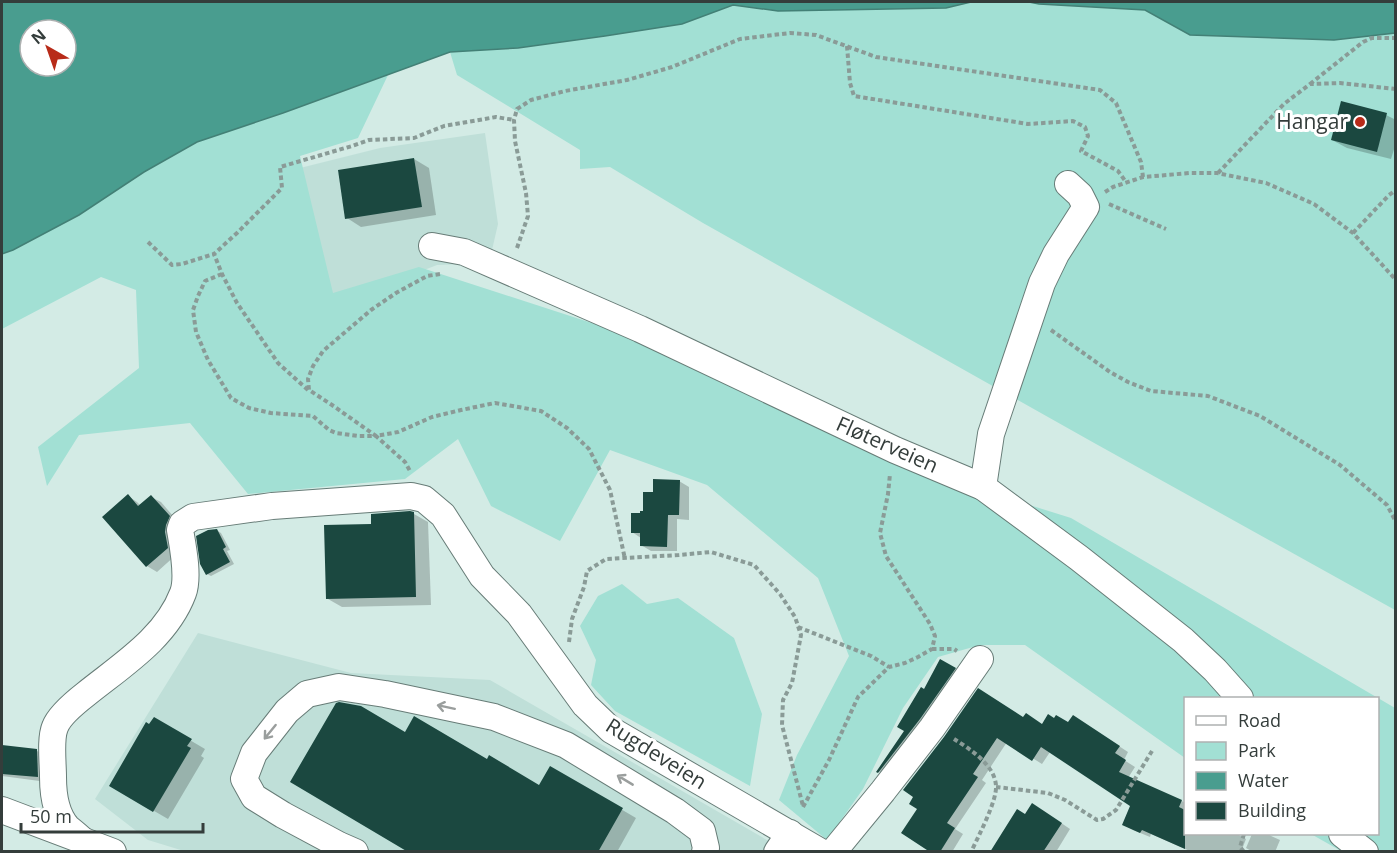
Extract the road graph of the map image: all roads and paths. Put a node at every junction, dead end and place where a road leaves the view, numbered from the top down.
1 (1395, 38) edge
2 (847, 46) junction
3 (1310, 84) junction
4 (1395, 89) edge
5 (514, 120) junction
6 (1217, 173) junction
7 (1143, 177) junction
8 (1126, 182) junction
9 (1068, 184) dead end
10 (1113, 187) dead end
11 (1395, 190) edge
12 (1105, 202) dead end
13 (1166, 229) dead end
14 (1353, 233) junction
15 (148, 242) dead end
16 (432, 246) dead end
17 (214, 254) junction
18 (492, 265) junction
19 (446, 273) dead end
20 (222, 274) junction
21 (1395, 280) edge
22 (1031, 316) junction
23 (309, 390) junction
24 (376, 436) junction
25 (895, 450) junction
26 (983, 487) junction
27 (424, 499) junction
28 (1395, 522) edge
29 (625, 559) junction
30 (798, 627) junction
31 (980, 659) dead end
32 (889, 667) junction
33 (567, 678) junction
34 (1238, 697) edge
35 (932, 728) junction
36 (1152, 751) dead end
37 (996, 787) junction
38 (803, 806) junction
39 (2, 810) edge
40 (1244, 835) edge
41 (1343, 835) edge
42 (82, 840) junction
43 (784, 842) edge
44 (113, 852) edge
45 (355, 852) edge
46 (705, 852) edge
47 (821, 852) edge
48 (833, 852) edge
49 (971, 852) edge
50 (1244, 852) edge
51 (1365, 852) edge

1 - 3 path
2 - 5 path
2 - 7 path
2 - 8 path
3 - 4 path
3 - 6 path
5 - 17 path
5 - 18 path
6 - 7 path
6 - 14 path
7 - 8 path
8 - 10 path
9 - 22 street
11 - 14 path
12 - 13 path
14 - 21 path
15 - 17 path
16 - 18 street, Fløterveien
17 - 20 path
18 - 25 street, Fløterveien
19 - 23 path
20 - 23 path
20 - 24 path
22 - 26 street
22 - 28 path
23 - 24 path
24 - 27 path
24 - 29 path
25 - 26 street, Fløterveien
25 - 32 path
26 - 34 street, Fløterveien
27 - 33 street, Rugdeveien
27 - 42 street
29 - 30 path
29 - 33 path
30 - 32 path
30 - 38 path
31 - 35 street
32 - 38 path
33 - 43 street, Rugdeveien
35 - 37 path
35 - 48 street
36 - 37 path
37 - 49 path
38 - 43 path
39 - 42 street
40 - 50 path
41 - 51 street
42 - 44 street
43 - 47 street, Rugdeveien
46 -> 45 street

